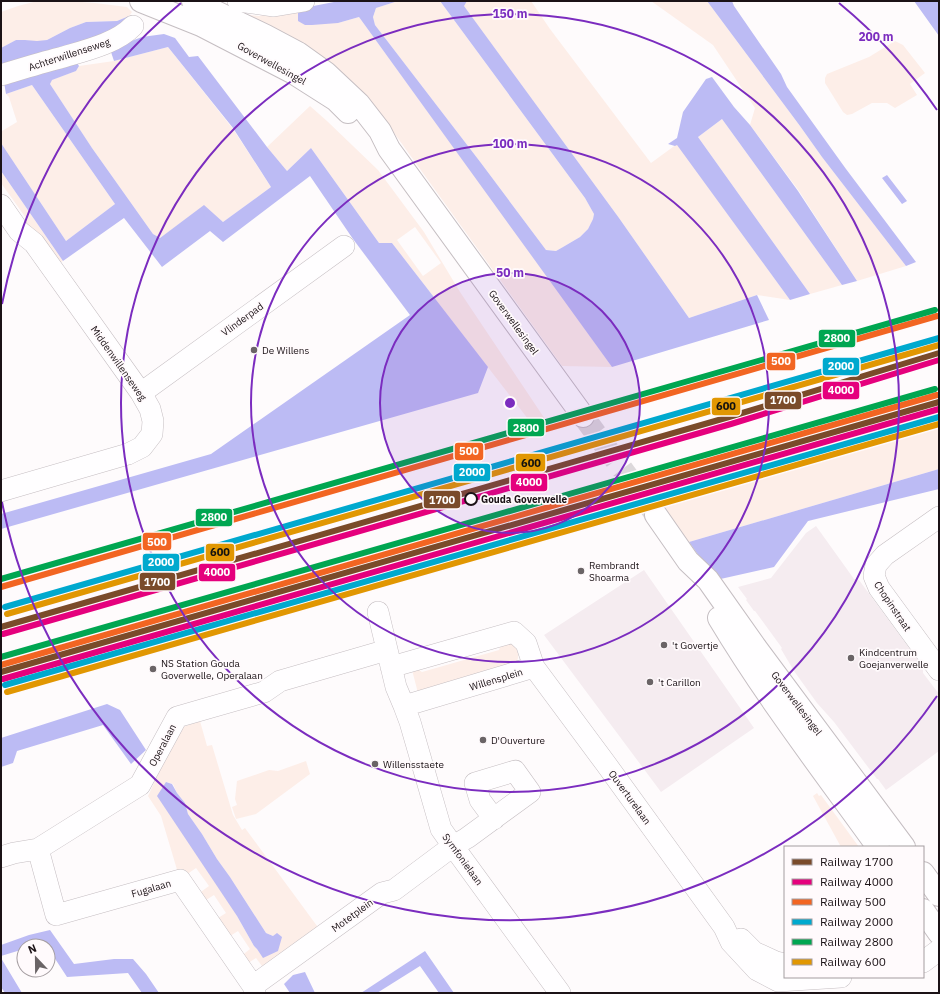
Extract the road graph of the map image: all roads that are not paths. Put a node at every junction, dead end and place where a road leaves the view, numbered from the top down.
1 (141, 1) edge
2 (193, 1) edge
3 (238, 1) edge
4 (304, 1) edge
5 (133, 26) dead end
6 (1, 75) edge
7 (389, 149) junction
8 (1, 205) edge
9 (344, 246) dead end
10 (140, 393) junction
11 (583, 416) tunnel mouth
12 (1, 491) edge
13 (656, 515) tunnel mouth
14 (939, 517) edge
15 (688, 561) junction
16 (378, 612) dead end
17 (389, 658) junction
18 (534, 667) junction
19 (939, 670) edge
20 (404, 706) junction
21 (494, 819) dead end
22 (453, 846) junction
23 (877, 846) edge
24 (903, 846) edge
25 (38, 849) junction
26 (1, 857) edge
27 (924, 874) edge
28 (939, 896) edge
29 (724, 927) junction
30 (939, 950) edge
31 (924, 961) edge
32 (784, 964) edge
33 (825, 978) edge
34 (254, 990) edge
35 (560, 993) edge

1 - 7 main road, Goverwellesingel
2 - 7 main road, Goverwellesingel
3 - 4 street
5 - 6 street, Achterwillenseweg
7 - 11 main road, Goverwellesingel
8 - 10 street, Middenwillenseweg
9 - 10 street, Vlinderpad
10 - 12 street, Middenwillenseweg
13 - 15 main road, Goverwellesingel
14 - 19 street, Chopinstraat
15 - 23 main road, Goverwellesingel
15 - 24 main road, Goverwellesingel
16 - 17 street
17 - 18 street, Willensplein
17 - 20 street
17 - 25 street, Operalaan
18 - 20 street, Willensplein
18 - 29 street, Ouverturelaan
20 - 22 street, Symfonielaan
21 - 22 street, Motetplein
22 - 34 street, Motetplein
22 - 35 street, Symfonielaan
25 - 26 street, Operalaan
25 - 34 street, Fugalaan
27 - 28 main road
29 - 32 street, Ouverturelaan
29 - 33 street, Ouverturelaan
30 - 31 street

